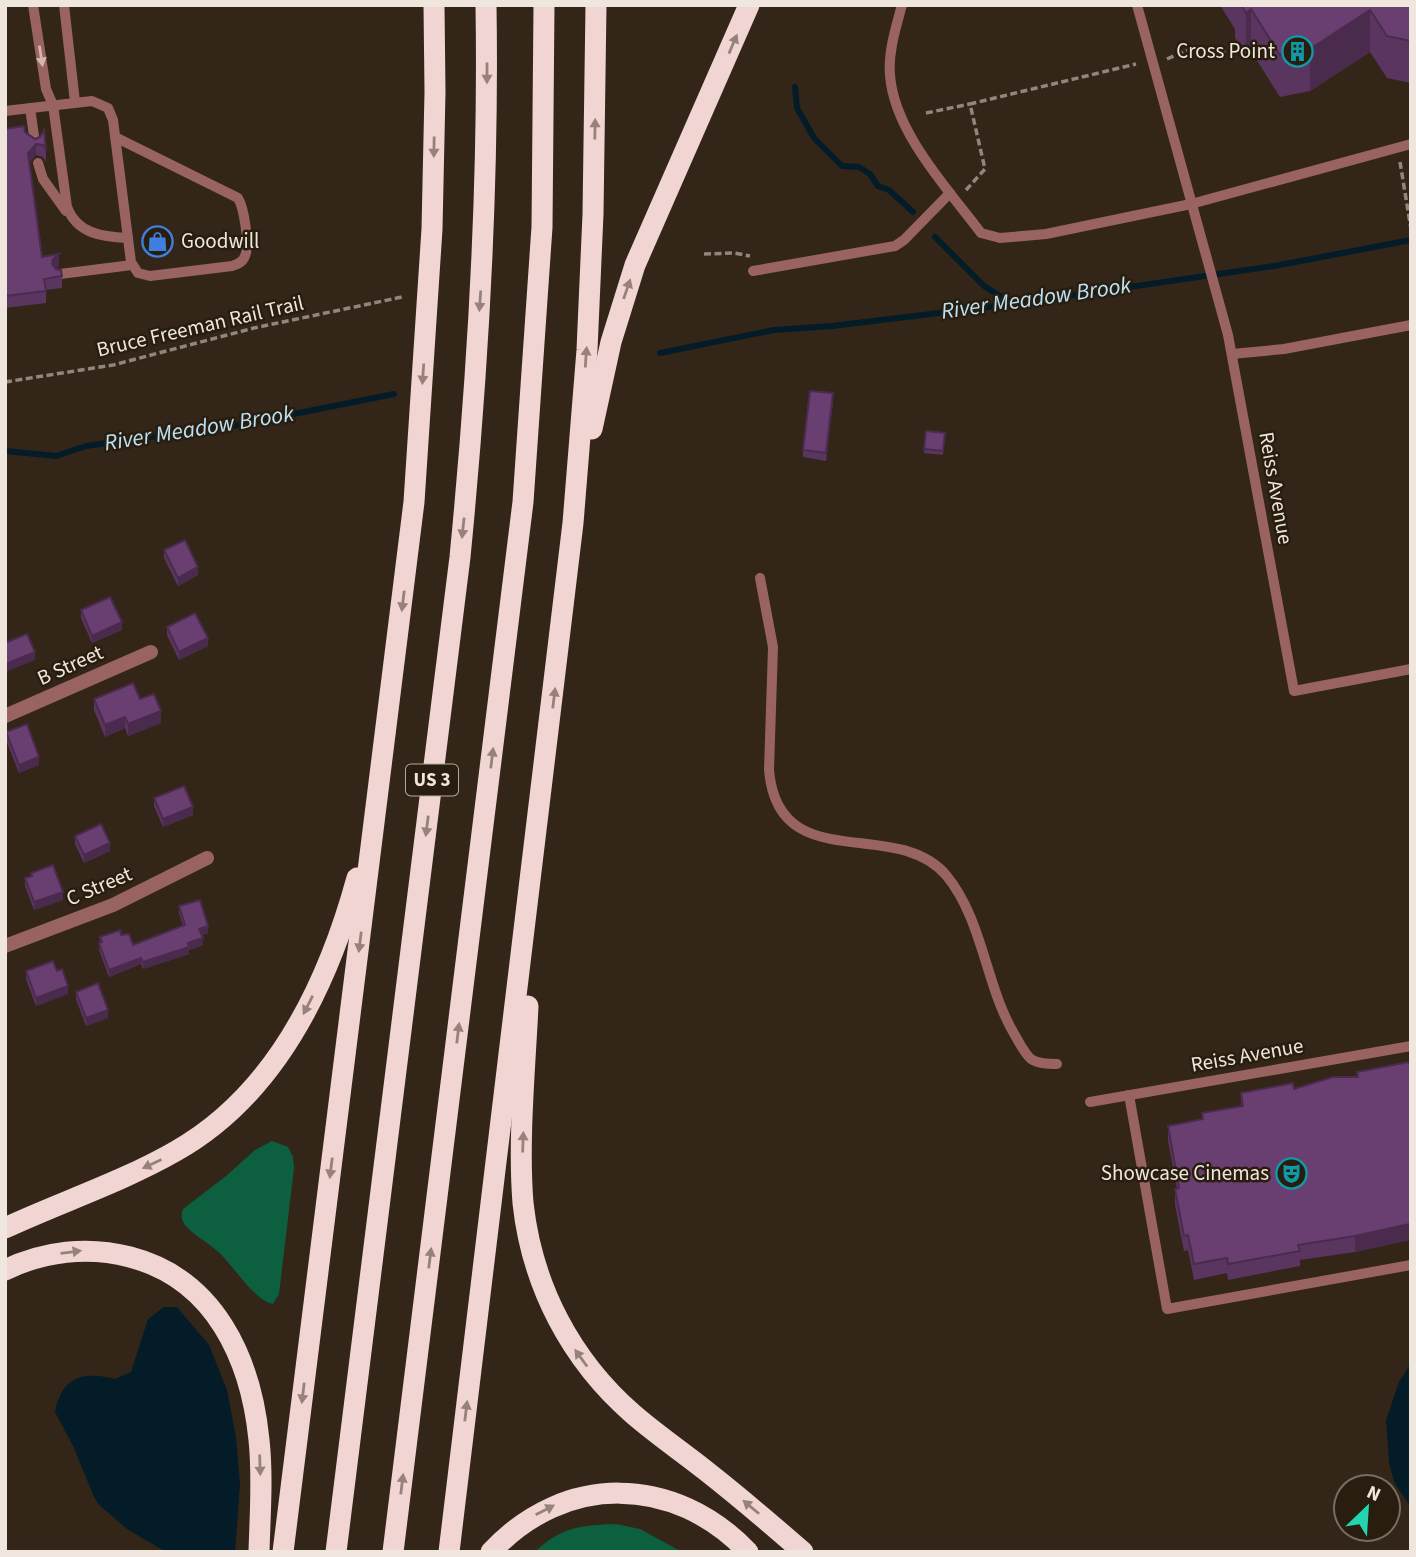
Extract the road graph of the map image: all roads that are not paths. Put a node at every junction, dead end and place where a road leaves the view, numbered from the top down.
1 (33, 5) edge
2 (64, 5) edge
3 (433, 5) edge
4 (486, 5) edge
5 (544, 5) edge
6 (596, 5) edge
7 (749, 5) edge
8 (902, 5) edge
9 (1137, 5) edge
10 (75, 102) junction
11 (53, 105) junction
12 (30, 108) junction
13 (5, 111) edge
14 (115, 137) junction
15 (35, 143) edge
16 (1411, 144) edge
17 (38, 163) dead end
18 (953, 196) junction
19 (1191, 204) junction
20 (72, 219) junction
21 (128, 237) junction
22 (132, 265) junction
23 (753, 271) dead end
24 (60, 274) edge
25 (1411, 325) edge
26 (1232, 354) junction
27 (573, 523) junction
28 (760, 578) dead end
29 (151, 653) dead end
30 (1411, 669) edge
31 (5, 716) edge
32 (380, 777) junction
33 (207, 858) dead end
34 (533, 863) junction
35 (5, 946) edge
36 (1411, 1046) edge
37 (1057, 1064) dead end
38 (1129, 1095) junction
39 (1090, 1102) dead end
40 (5, 1228) edge
41 (1411, 1265) edge
42 (5, 1270) edge
43 (259, 1552) edge
44 (283, 1552) edge
45 (336, 1552) edge
46 (393, 1552) edge
47 (449, 1552) edge
48 (491, 1552) edge
49 (748, 1552) edge
50 (803, 1552) edge

1 -> 11 lane
2 - 10 lane
3 -> 32 highway
4 -> 45 highway, US 3
46 -> 5 highway, US 3
27 -> 6 highway
27 -> 7 highway
8 - 18 lane
9 - 19 lane
10 - 11 lane
10 - 14 lane
11 - 12 lane
11 - 20 lane
12 - 13 lane
12 - 15 lane
14 - 21 lane
14 - 22 lane
16 - 19 lane
17 - 20 lane
18 - 19 lane
18 - 23 lane
19 - 26 lane
20 - 21 lane
21 - 22 lane
22 - 24 lane
25 - 26 lane
26 - 30 lane, Reiss Avenue
34 -> 27 highway
28 - 37 lane
29 - 31 street, B Street
32 -> 40 highway
32 -> 44 highway
33 - 35 street, C Street
47 -> 34 highway
50 -> 34 highway
36 - 38 lane, Reiss Avenue
38 - 39 lane, Reiss Avenue
38 - 41 lane
42 -> 43 highway
48 -> 49 highway

